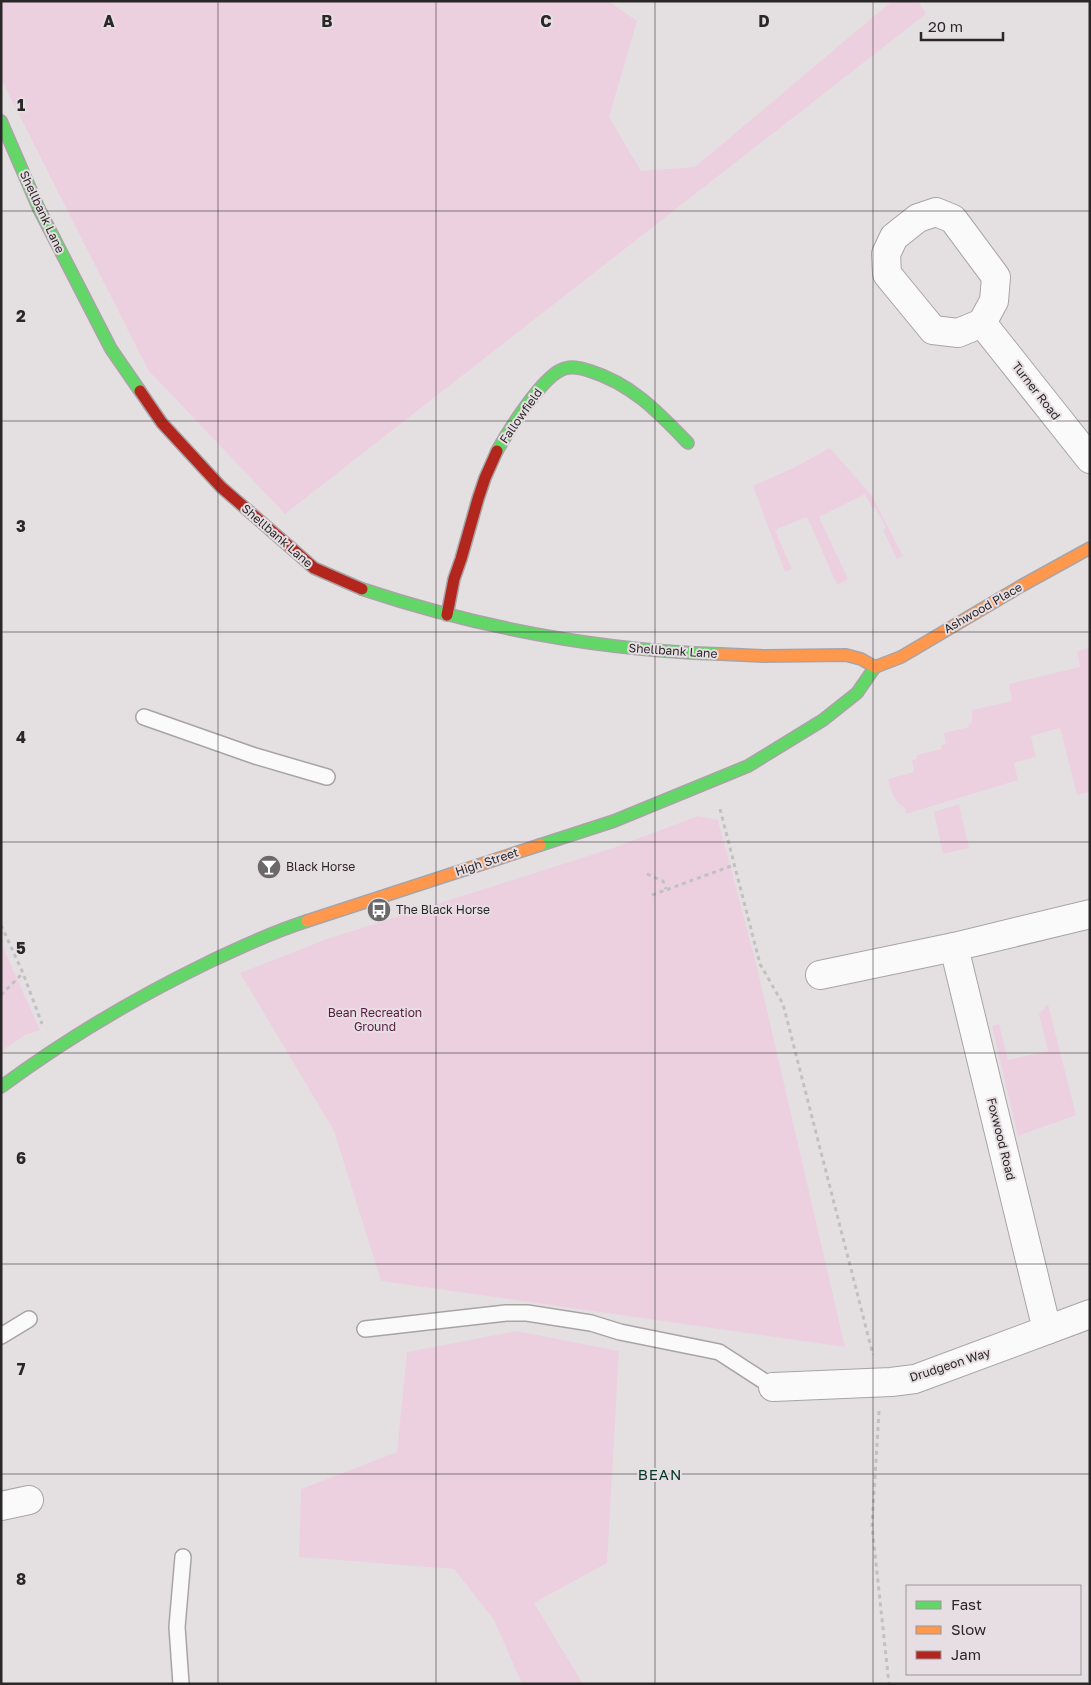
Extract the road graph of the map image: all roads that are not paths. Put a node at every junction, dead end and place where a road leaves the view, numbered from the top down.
1 (1, 121) edge
2 (982, 323) junction
3 (688, 444) dead end
4 (1090, 459) edge
5 (1090, 548) edge
6 (447, 615) junction
7 (875, 667) junction
8 (144, 717) dead end
9 (327, 777) dead end
10 (1090, 914) edge
11 (954, 947) junction
12 (820, 975) dead end
13 (1, 1087) edge
14 (1090, 1314) edge
15 (29, 1319) dead end
16 (365, 1329) dead end
17 (1047, 1330) junction
18 (1, 1336) edge
19 (773, 1387) joint
20 (29, 1500) dead end
21 (1, 1506) edge
22 (183, 1557) dead end
23 (181, 1684) edge

1 - 6 street, Shellbank Lane
2 - 2 street
2 - 4 street, Turner Road
3 - 6 street, Fallowfield
5 - 7 street, Ashwood Place
6 - 7 street, Shellbank Lane
7 - 13 street, High Street
8 - 9 lane
10 - 11 street
11 - 12 street
11 - 17 street, Foxwood Road
14 - 17 street, Drudgeon Way
15 - 18 lane
16 - 19 lane
17 - 19 street, Drudgeon Way
20 - 21 street
22 - 23 lane

